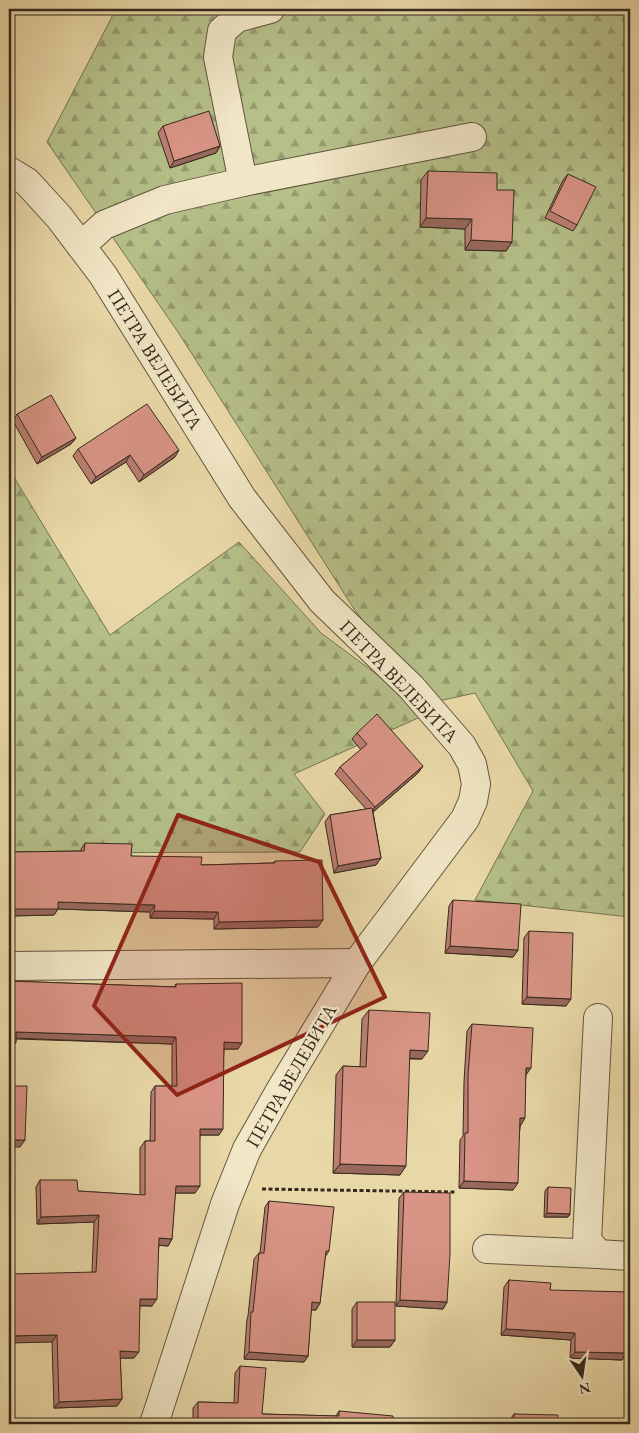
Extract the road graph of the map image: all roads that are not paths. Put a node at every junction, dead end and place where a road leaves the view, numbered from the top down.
1 (270, 9) edge
2 (472, 137) dead end
3 (9, 171) edge
4 (243, 182) junction
5 (81, 246) junction
6 (357, 963) junction
7 (9, 966) edge
8 (598, 1018) dead end
9 (488, 1249) dead end
10 (598, 1254) junction
11 (630, 1256) edge
12 (154, 1424) edge

1 - 4 street
2 - 4 street
3 - 5 street, ПЕТРА ВЕЛЕБИТА
4 - 5 street
5 - 6 street, ПЕТРА ВЕЛЕБИТА
6 - 7 street
6 - 12 street, ПЕТРА ВЕЛЕБИТА
8 - 10 street
9 - 10 street
10 - 11 street

